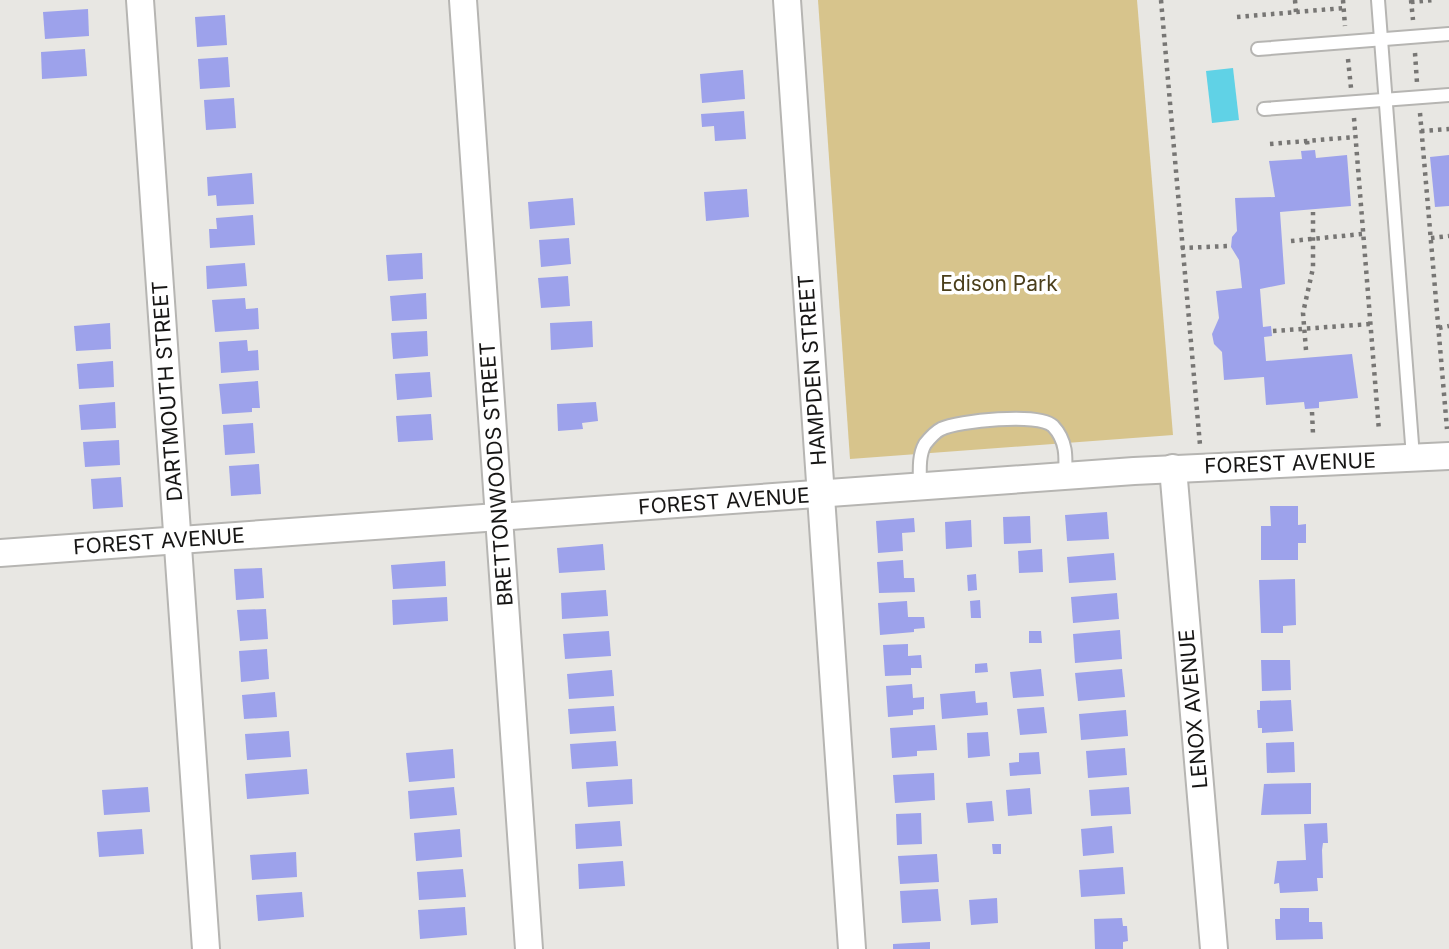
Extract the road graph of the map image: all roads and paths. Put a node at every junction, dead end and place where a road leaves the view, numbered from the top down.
1 (140, 0) edge
2 (463, 0) edge
3 (786, 0) edge
4 (1161, 0) edge
5 (1296, 0) edge
6 (1343, 0) edge
7 (1378, 0) edge
8 (1435, 0) edge
9 (1411, 1) edge
10 (1344, 8) junction
11 (1296, 12) junction
12 (1237, 17) dead end
13 (1413, 26) dead end
14 (1346, 32) dead end
15 (1449, 34) edge
16 (1382, 41) junction
17 (1415, 46) dead end
18 (1258, 49) dead end
19 (1348, 53) dead end
20 (1418, 88) dead end
21 (1351, 93) dead end
22 (1449, 95) edge
23 (1386, 98) junction
24 (1419, 108) dead end
25 (1264, 109) dead end
26 (1353, 113) dead end
27 (1449, 129) edge
28 (1421, 131) junction
29 (1355, 137) junction
30 (1307, 141) junction
31 (1270, 144) dead end
32 (1308, 149) dead end
33 (1313, 212) dead end
34 (1362, 234) junction
35 (1449, 236) edge
36 (1431, 238) junction
37 (1314, 239) junction
38 (1291, 241) dead end
39 (1228, 246) dead end
40 (1181, 248) junction
41 (1370, 324) junction
42 (1449, 327) edge
43 (1304, 328) junction
44 (1439, 328) junction
45 (1273, 331) dead end
46 (1306, 350) dead end
47 (1311, 412) dead end
48 (1447, 429) dead end
49 (1379, 431) dead end
50 (1313, 434) dead end
51 (1200, 452) dead end
52 (1449, 456) edge
53 (1413, 457) junction
54 (1173, 468) junction
55 (1065, 476) junction
56 (920, 487) junction
57 (821, 495) junction
58 (500, 518) junction
59 (177, 540) junction
60 (0, 553) edge
61 (206, 949) edge
62 (529, 949) edge
63 (852, 949) edge
64 (1214, 949) edge

1 - 59 street, DARTMOUTH STREET
2 - 58 street, BRETTONWOODS STREET
3 - 57 street, HAMPDEN STREET
4 - 40 path
5 - 11 path
6 - 10 path
7 - 16 lane
8 - 9 path
9 - 13 path
10 - 11 path
10 - 14 path
11 - 12 path
15 - 16 lane
16 - 18 lane
16 - 23 lane
17 - 20 path
19 - 21 path
22 - 23 lane
23 - 25 lane
23 - 53 lane
24 - 28 path
26 - 29 path
27 - 28 path
28 - 36 path
29 - 30 path
29 - 34 path
30 - 31 path
30 - 32 path
33 - 37 path
34 - 37 path
34 - 41 path
35 - 36 path
36 - 44 path
37 - 38 path
37 - 43 path
39 - 40 path
40 - 51 path
41 - 43 path
41 - 49 path
42 - 44 path
43 - 45 path
43 - 46 path
44 - 48 path
47 - 50 path
52 - 53 street, FOREST AVENUE
53 - 54 street, FOREST AVENUE
54 - 55 street, FOREST AVENUE
54 - 64 street, LENOX AVENUE
55 - 56 street, FOREST AVENUE
55 - 56 lane
56 - 57 street, FOREST AVENUE
57 - 58 street, FOREST AVENUE
57 - 63 street, HAMPDEN STREET
58 - 59 street, FOREST AVENUE
58 - 62 street, BRETTONWOODS STREET
59 - 60 street, FOREST AVENUE
59 - 61 street, DARTMOUTH STREET

